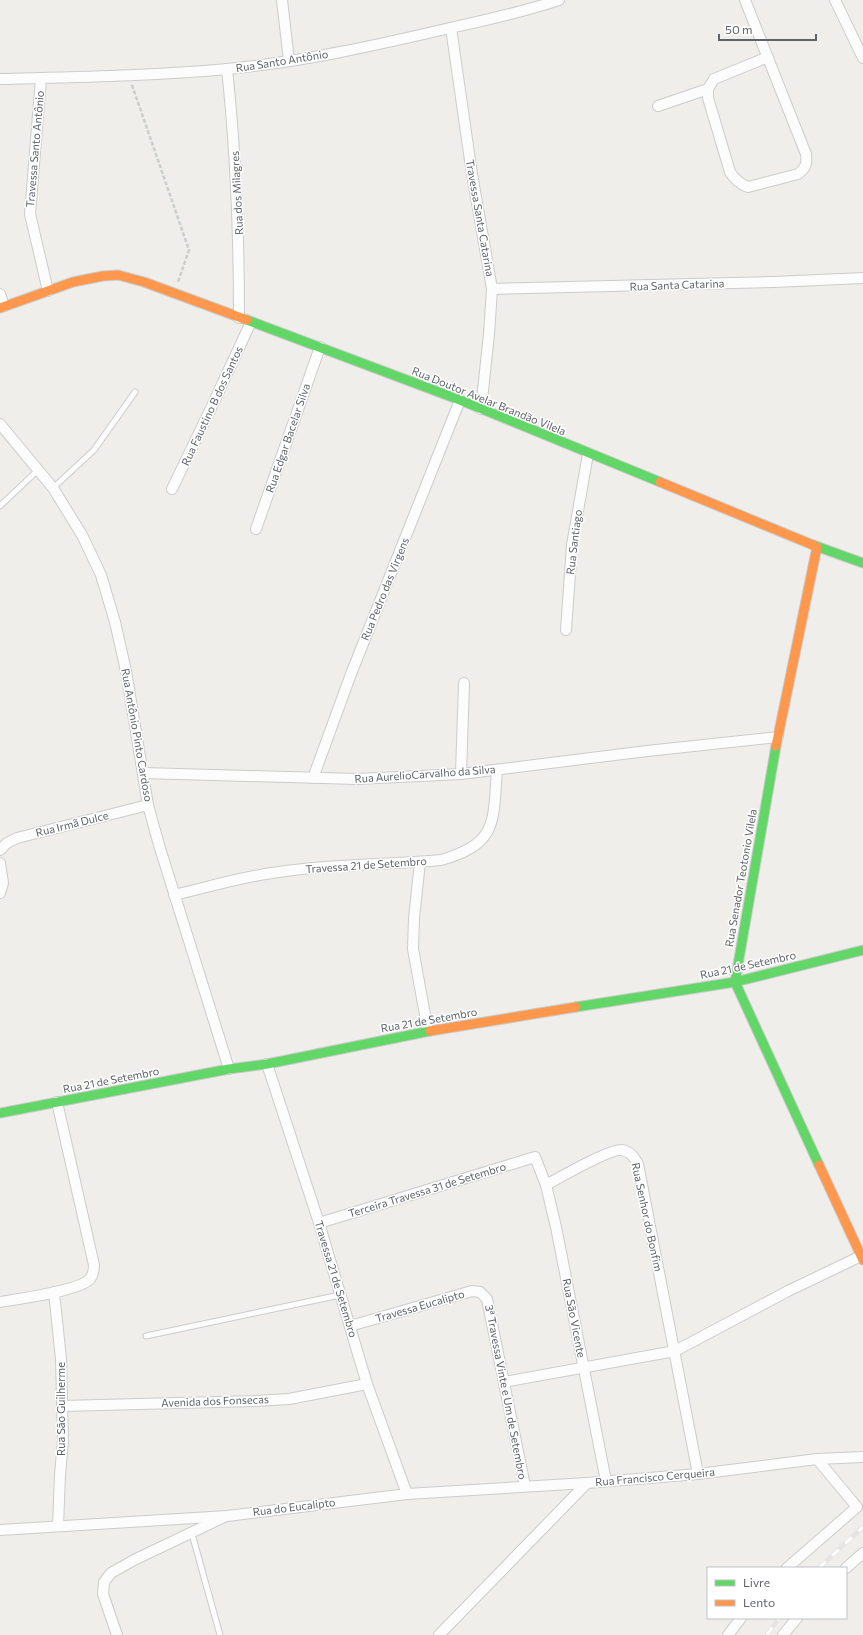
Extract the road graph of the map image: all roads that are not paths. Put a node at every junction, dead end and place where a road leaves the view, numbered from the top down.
1 (282, 0) edge
2 (526, 0) edge
3 (559, 0) edge
4 (746, 0) edge
5 (835, 0) edge
6 (529, 10) junction
7 (451, 28) junction
8 (768, 57) junction
9 (863, 58) edge
10 (289, 61) junction
11 (227, 69) junction
12 (0, 78) edge
13 (41, 78) junction
14 (708, 89) junction
15 (658, 106) dead end
16 (863, 278) edge
17 (492, 289) junction
18 (48, 290) junction
19 (0, 294) edge
20 (2, 307) edge
21 (240, 318) junction
22 (251, 322) junction
23 (320, 347) junction
24 (134, 392) dead end
25 (460, 400) junction
26 (481, 409) junction
27 (0, 424) edge
28 (588, 454) junction
29 (38, 470) junction
30 (53, 488) junction
31 (172, 489) dead end
32 (0, 506) edge
33 (256, 529) dead end
34 (816, 547) junction
35 (863, 563) edge
36 (566, 630) dead end
37 (464, 683) dead end
38 (778, 737) junction
39 (497, 770) junction
40 (143, 773) junction
41 (461, 774) junction
42 (313, 778) junction
43 (148, 806) junction
44 (0, 850) edge
45 (420, 862) junction
46 (0, 863) edge
47 (0, 893) edge
48 (174, 895) junction
49 (863, 950) edge
50 (735, 982) junction
51 (428, 1031) junction
52 (267, 1064) junction
53 (229, 1069) junction
54 (57, 1102) junction
55 (0, 1113) edge
56 (534, 1157) joint
57 (546, 1185) junction
58 (319, 1223) junction
59 (862, 1258) edge
60 (54, 1292) junction
61 (340, 1295) junction
62 (487, 1299) joint
63 (0, 1302) edge
64 (350, 1326) junction
65 (146, 1336) dead end
66 (675, 1351) junction
67 (583, 1367) junction
68 (504, 1382) junction
69 (367, 1384) junction
70 (62, 1406) junction
71 (863, 1457) edge
72 (817, 1459) junction
73 (698, 1474) junction
74 (606, 1481) junction
75 (587, 1483) junction
76 (525, 1486) junction
77 (407, 1494) junction
78 (861, 1508) edge
79 (227, 1516) junction
80 (58, 1526) junction
81 (0, 1530) edge
82 (192, 1534) junction
83 (863, 1553) edge
84 (788, 1567) edge
85 (847, 1567) edge
86 (740, 1619) edge
87 (796, 1619) edge
88 (117, 1635) edge
89 (220, 1635) edge
90 (439, 1635) edge
91 (728, 1635) edge
92 (783, 1635) edge

1 - 10 street
2 - 6 street
3 - 6 street, Rua Santo Antônio
4 - 8 street
5 - 9 street
6 - 7 street, Rua Santo Antônio
7 - 10 street, Rua Santo Antônio
7 - 17 street, Travessa Santa Catarina
8 - 14 street
8 - 14 street
10 - 11 street, Rua Santo Antônio
11 - 13 street, Rua Santo Antônio
11 - 21 street, Rua dos Milagres
12 - 13 street, Rua Santo Antônio
13 - 18 street, Travessa Santo Antônio
14 - 15 street
16 - 17 street, Rua Santa Catarina
17 - 26 street, Travessa Santa Catarina
18 - 20 street
18 - 21 street, Rua Doutor Avelar Brandão Vilela
19 - 20 street
21 - 22 street, Rua Doutor Avelar Brandão Vilela
22 - 23 street, Rua Doutor Avelar Brandão Vilela
22 - 31 street, Rua Faustino B dos Santos
23 - 25 street, Rua Doutor Avelar Brandão Vilela
23 - 33 street, Rua Edgar Bacelar Silva
24 - 30 lane
25 - 26 street, Rua Doutor Avelar Brandão Vilela
25 - 42 street, Rua Pedro das Virgens
26 - 28 street, Rua Doutor Avelar Brandão Vilela
27 - 29 street, Rua Antônio Pinto Cardoso
28 - 34 street, Rua Doutor Avelar Brandão Vilela
28 - 36 street, Rua Santiago
29 - 30 street, Rua Antônio Pinto Cardoso
29 - 32 lane
30 - 40 street, Rua Antônio Pinto Cardoso
34 - 35 street, Rua Doutor Avelar Brandão Vilela
34 - 38 street, Rua Senador Teotonio Vilela
37 - 41 street
38 - 39 street, Rua AurelioCarvalho da Silva
38 - 50 street, Rua Senador Teotonio Vilela
39 - 41 street, Rua AurelioCarvalho da Silva
39 - 45 street, Travessa 21 de Setembro
40 - 42 street, Rua AurelioCarvalho da Silva
40 - 43 street, Rua Antônio Pinto Cardoso
41 - 42 street, Rua AurelioCarvalho da Silva
43 - 44 street, Rua Irmã Dulce
43 - 48 street, Rua Antônio Pinto Cardoso
45 - 48 street, Travessa 21 de Setembro
45 - 51 street
46 - 47 street
48 - 53 street, Rua Antônio Pinto Cardoso
49 - 50 street, Rua 21 de Setembro
50 - 51 street, Rua 21 de Setembro
50 - 59 street
51 - 52 street, Rua 21 de Setembro
52 - 53 street, Rua 21 de Setembro
52 - 58 street, Travessa 21 de Setembro
53 - 54 street, Rua 21 de Setembro
54 - 55 street, Rua 21 de Setembro
54 - 60 street
56 - 57 street, Rua São Vicente
56 - 58 street, Terceira Travessa 31 de Setembro
57 - 66 street, Rua Senhor do Bonfim
57 - 67 street, Rua São Vicente
58 - 61 street, Travessa 21 de Setembro
59 - 66 street
60 - 63 street
60 - 70 street, Rua São Guilherme
61 - 64 street, Travessa 21 de Setembro
61 - 65 lane
62 - 64 street, Travessa Eucalipto
62 - 68 street, 3ª Travessa Vinte e Um de Setembro
64 - 69 street, Travessa 21 de Setembro
66 - 67 street
66 - 73 street, Rua Senhor do Bonfim
67 - 68 street
67 - 74 street, Rua São Vicente
68 - 76 street, 3ª Travessa Vinte e Um de Setembro
69 - 70 street, Avenida dos Fonsecas
69 - 77 street, Travessa 21 de Setembro
70 - 80 street, Rua São Guilherme
71 - 72 street, Rua Francisco Cerqueira
72 - 73 street, Rua Francisco Cerqueira
72 - 78 street
73 - 74 street, Rua Francisco Cerqueira
74 - 75 street, Rua Francisco Cerqueira
75 - 76 street, Rua do Eucalipto
75 - 90 street, Rua Francisco Cerqueira
76 - 77 street, Rua do Eucalipto
77 - 79 street, Rua do Eucalipto
78 - 84 street
79 - 80 street, Rua do Eucalipto
79 - 82 street
80 - 81 street, Rua do Eucalipto
82 - 88 street
82 - 89 lane
83 - 85 street
86 - 91 street
87 - 92 street

